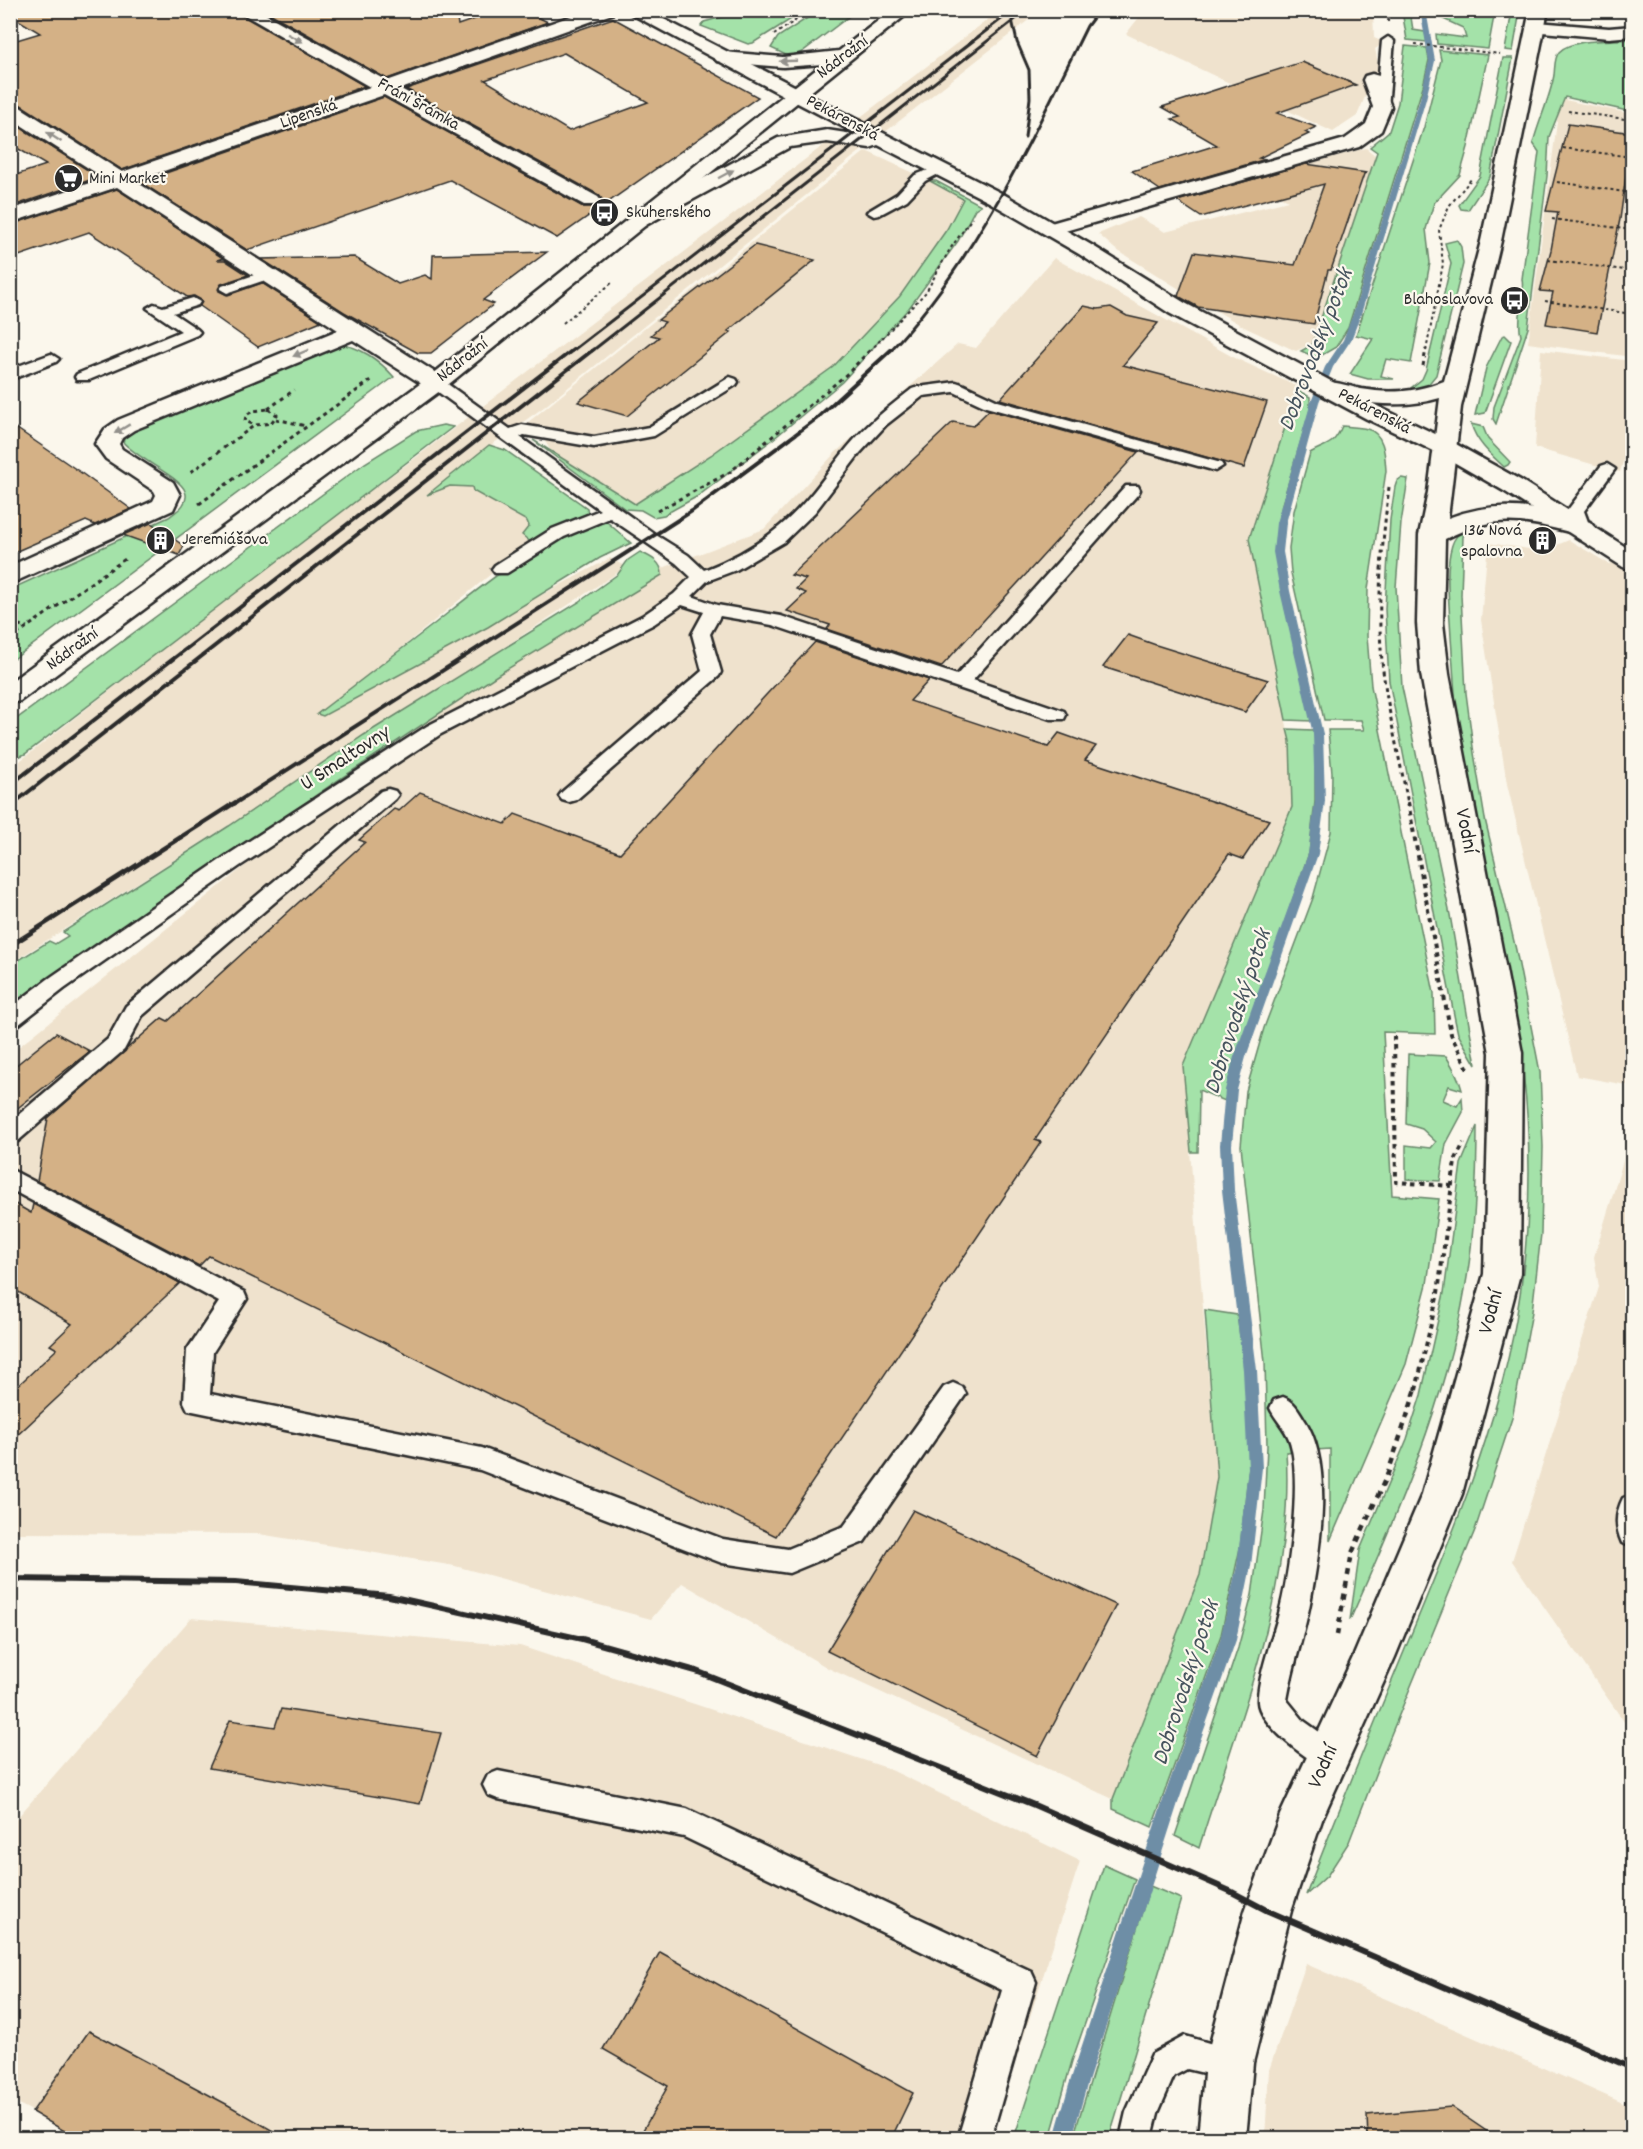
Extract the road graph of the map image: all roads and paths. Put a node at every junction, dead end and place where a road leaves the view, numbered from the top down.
1 (244, 10) edge
2 (606, 10) edge
3 (632, 10) edge
4 (811, 10) edge
5 (904, 10) edge
6 (1538, 19) edge
7 (1632, 31) edge
8 (773, 36) dead end
9 (1388, 41) dead end
10 (1408, 43) dead end
11 (1499, 54) dead end
12 (846, 56) junction
13 (723, 57) junction
14 (1372, 80) dead end
15 (387, 88) junction
16 (795, 94) junction
17 (1382, 106) junction
18 (10, 109) edge
19 (1568, 111) dead end
20 (1632, 120) edge
21 (1563, 148) dead end
22 (1632, 157) edge
23 (917, 159) junction
24 (939, 170) junction
25 (1475, 174) dead end
26 (119, 180) junction
27 (1557, 182) dead end
28 (981, 191) junction
29 (1632, 193) edge
30 (591, 201) dead end
31 (874, 212) dead end
32 (10, 217) edge
33 (1552, 219) dead end
34 (637, 222) junction
35 (1051, 229) junction
36 (1632, 230) edge
37 (1548, 260) dead end
38 (1632, 271) edge
39 (266, 274) junction
40 (227, 289) dead end
41 (1545, 301) dead end
42 (193, 302) dead end
43 (1632, 315) edge
44 (356, 331) junction
45 (51, 359) dead end
46 (403, 362) junction
47 (1423, 369) dead end
48 (10, 375) edge
49 (83, 376) dead end
50 (730, 382) dead end
51 (436, 383) junction
52 (1454, 385) junction
53 (1355, 399) junction
54 (276, 419) junction
55 (255, 425) junction
56 (306, 426) junction
57 (510, 435) junction
58 (1446, 448) junction
59 (1215, 466) dead end
60 (1606, 469) dead end
61 (164, 487) junction
62 (1389, 487) dead end
63 (1132, 490) dead end
64 (198, 505) dead end
65 (613, 511) junction
66 (629, 523) junction
67 (1581, 527) junction
68 (1432, 536) junction
69 (130, 555) dead end
70 (1632, 562) edge
71 (501, 568) dead end
72 (10, 576) edge
73 (700, 577) junction
74 (680, 598) junction
75 (714, 610) junction
76 (10, 623) edge
77 (27, 627) junction
78 (10, 639) edge
79 (961, 682) junction
80 (10, 695) edge
81 (1057, 715) dead end
82 (388, 795) dead end
83 (569, 796) dead end
84 (10, 1020) edge
85 (1394, 1036) dead end
86 (1471, 1076) dead end
87 (1469, 1133) dead end
88 (10, 1135) edge
89 (10, 1178) edge
90 (1452, 1186) junction
91 (953, 1394) dead end
92 (1283, 1408) dead end
93 (1632, 1506) edge
94 (1632, 1535) edge
95 (1332, 1646) dead end
96 (1329, 1756) junction
97 (498, 1785) dead end
98 (1229, 2063) junction
99 (975, 2139) edge
100 (1136, 2139) edge
101 (1222, 2139) edge

1 -> 15 street, Fráni Šrámka
2 - 15 street, Lipenská
3 - 13 street, Pekárenská
4 - 8 path
5 - 12 street, Nádražní
6 - 7 street
6 - 52 street
9 - 17 lane
10 - 11 path
12 -> 13 street
12 - 16 street, Nádražní
13 - 16 street, Pekárenská
14 - 17 street
15 - 26 street, Lipenská
15 - 30 street, Fráni Šrámka
16 - 23 street, Pekárenská
16 - 34 street, Nádražní
17 - 35 street
26 -> 18 street
19 - 20 path
21 - 22 path
23 - 24 street, Pekárenská
34 -> 23 street
24 - 28 street, Pekárenská
24 - 31 lane
25 - 47 path
26 - 32 street, Lipenská
26 - 39 street
27 - 29 path
28 - 35 street, Pekárenská
28 - 66 path
33 - 36 path
34 - 51 street, Nádražní
35 - 53 street, Pekárenská
37 - 38 path
39 - 40 lane
39 - 44 street
41 - 43 path
42 - 49 lane
44 - 46 street
44 -> 61 street
45 - 48 lane
46 - 51 street
46 - 56 path
50 - 57 lane
51 - 57 lane
51 - 80 street, Nádražní
52 - 53 street
52 - 58 street
53 - 58 street, Pekárenská
54 - 55 path
54 - 55 path
54 - 56 path
55 - 61 path
56 - 64 path
57 - 65 lane
58 - 67 street, Pekárenská
58 - 68 street, Vodní
59 - 73 lane
60 - 67 lane
61 - 72 street
62 - 86 path
63 - 79 lane
65 - 66 lane
65 - 71 lane
66 - 73 lane
67 - 68 street
67 - 70 street, Pekárenská
68 - 96 street, Vodní
69 - 77 path
73 - 74 lane, U Smaltovny
74 - 75 lane
74 - 84 lane, U Smaltovny
75 - 79 lane
75 - 83 lane
76 - 77 path
77 - 78 path
79 - 81 lane
82 - 88 lane
85 - 90 path
87 - 90 path
89 - 91 lane
90 - 95 path
92 - 96 lane
93 - 94 lane
96 - 98 street, Vodní
97 - 99 lane
98 - 100 lane
98 - 101 street, Vodní

